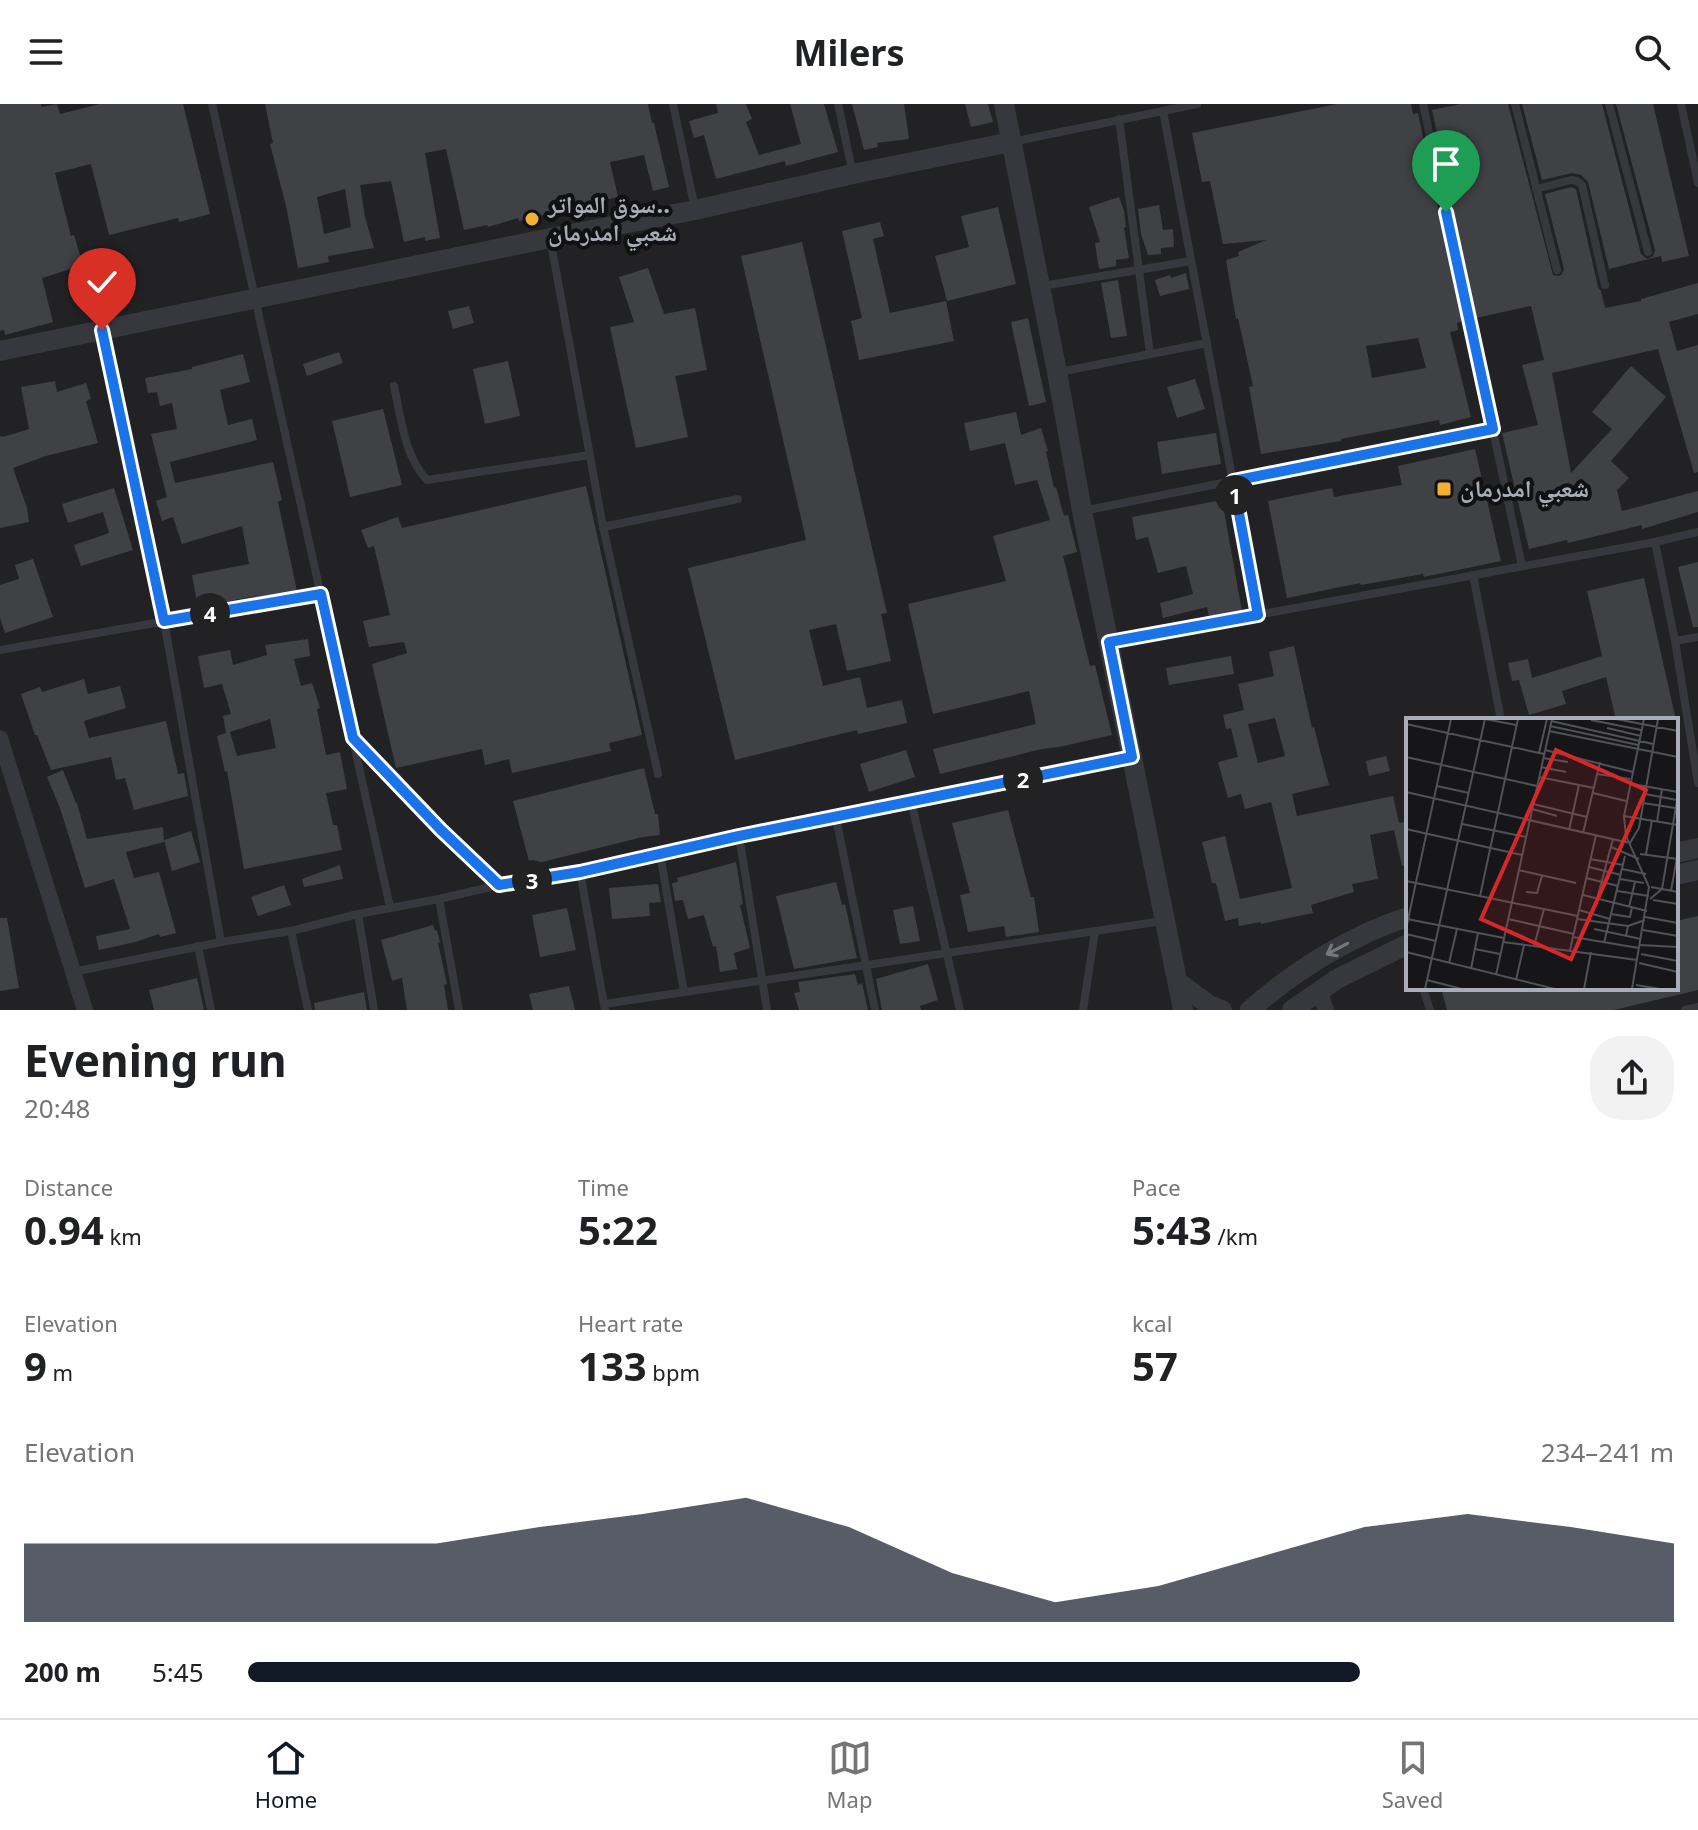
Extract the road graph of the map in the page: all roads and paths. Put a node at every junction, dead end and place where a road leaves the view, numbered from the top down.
1 (212, 104) edge
2 (673, 104) edge
3 (838, 104) edge
4 (1004, 104) edge
5 (1197, 104) edge
6 (1423, 104) edge
7 (1515, 104) edge
8 (1609, 104) edge
9 (1681, 104) edge
10 (1163, 111) junction
11 (1119, 119) junction
12 (1011, 142) junction
13 (853, 174) junction
14 (1698, 183) edge
15 (1536, 189) junction
16 (695, 210) junction
17 (550, 238) junction
18 (1648, 252) dead end
19 (1191, 261) junction
20 (1139, 270) junction
21 (1557, 270) dead end
22 (1605, 285) dead end
23 (1040, 287) junction
24 (255, 298) junction
25 (102, 330) junction
26 (1207, 343) junction
27 (0, 351) edge
28 (1150, 354) junction
29 (1057, 372) junction
30 (394, 386) dead end
31 (1493, 429) junction
32 (590, 455) junction
33 (1233, 481) junction
34 (738, 499) dead end
35 (1082, 511) junction
36 (603, 527) junction
37 (1698, 532) edge
38 (1655, 542) junction
39 (1522, 566) junction
40 (1473, 575) junction
41 (321, 594) junction
42 (1258, 615) junction
43 (164, 621) junction
44 (1698, 637) edge
45 (1675, 641) junction
46 (1109, 642) junction
47 (0, 650) edge
48 (1501, 718) edge
49 (0, 738) edge
50 (353, 738) junction
51 (1132, 757) junction
52 (658, 774) dead end
53 (1698, 783) edge
54 (911, 801) junction
55 (836, 818) junction
56 (739, 836) junction
57 (1698, 848) edge
58 (1678, 853) edge
59 (660, 854) junction
60 (1698, 870) edge
61 (580, 872) junction
62 (1678, 875) edge
63 (499, 885) junction
64 (439, 899) junction
65 (390, 907) junction
66 (358, 914) junction
67 (1404, 918) edge
68 (1164, 920) junction
69 (291, 931) junction
70 (1095, 931) junction
71 (221, 942) junction
72 (1406, 943) edge
73 (198, 946) junction
74 (947, 953) junction
75 (866, 965) junction
76 (73, 972) junction
77 (762, 980) junction
78 (1178, 982) junction
79 (1319, 990) junction
80 (1424, 990) edge
81 (684, 992) junction
82 (605, 1007) edge
83 (1698, 1007) edge
84 (85, 1010) edge
85 (211, 1010) edge
86 (308, 1010) edge
87 (374, 1010) edge
88 (459, 1010) edge
89 (767, 1010) edge
90 (875, 1010) edge
91 (960, 1010) edge
92 (1083, 1010) edge
93 (1183, 1010) edge
94 (1222, 1010) edge
95 (1250, 1010) edge
96 (1292, 1010) edge
97 (1326, 1010) edge
98 (1430, 1010) edge
99 (1685, 1010) edge

1 - 24 lane
2 - 16 lane
3 - 13 lane
4 - 12 street
5 - 10 lane
6 - 31 lane
7 - 15 lane
8 - 18 lane
9 - 14 lane
10 - 11 lane
10 - 19 lane
11 - 12 lane
11 - 20 lane
12 - 13 street
12 - 23 street
13 - 16 street
15 - 21 lane
15 - 22 lane
16 - 17 street
17 - 24 street
17 - 32 lane
19 - 20 lane
19 - 26 lane
20 - 23 lane
20 - 28 lane
23 - 29 street
24 - 25 street
24 - 41 lane
25 - 27 street
25 - 43 lane
26 - 28 lane
26 - 33 lane
28 - 29 lane
29 - 35 street
30 - 32 lane
31 - 33 lane
31 - 39 lane
32 - 36 lane
33 - 35 lane
33 - 42 lane
34 - 36 lane
35 - 46 street
36 - 52 lane
37 - 38 lane
38 - 39 lane
38 - 45 lane
39 - 40 lane
40 - 42 lane
40 - 48 lane
41 - 43 lane
41 - 50 lane
42 - 46 lane
43 - 47 lane
43 - 71 lane
44 - 45 lane
45 - 53 lane
46 - 51 street
49 - 76 street
50 - 63 lane
50 - 65 lane
51 - 54 lane
51 - 68 street
54 - 55 lane
54 - 74 lane
55 - 56 lane
55 - 75 lane
56 - 59 lane
56 - 77 lane
57 - 58 street
59 - 61 lane
59 - 81 lane
60 - 62 street
61 - 63 lane
61 - 82 lane
63 - 64 lane
64 - 65 lane
64 - 88 lane
65 - 66 lane
66 - 69 lane
66 - 87 lane
67 -> 95 street
68 - 70 lane
68 - 78 street
69 - 71 lane
69 - 86 lane
70 - 74 lane
70 - 92 lane
71 - 73 lane
72 - 79 street
73 - 76 lane
73 - 85 lane
74 - 75 lane
74 - 91 lane
75 - 77 lane
75 - 90 lane
76 - 84 street
77 - 81 lane
77 - 89 lane
78 - 93 street
78 - 94 street
79 - 96 street
79 - 97 street
80 - 98 lane
81 - 82 lane
83 - 99 lane

